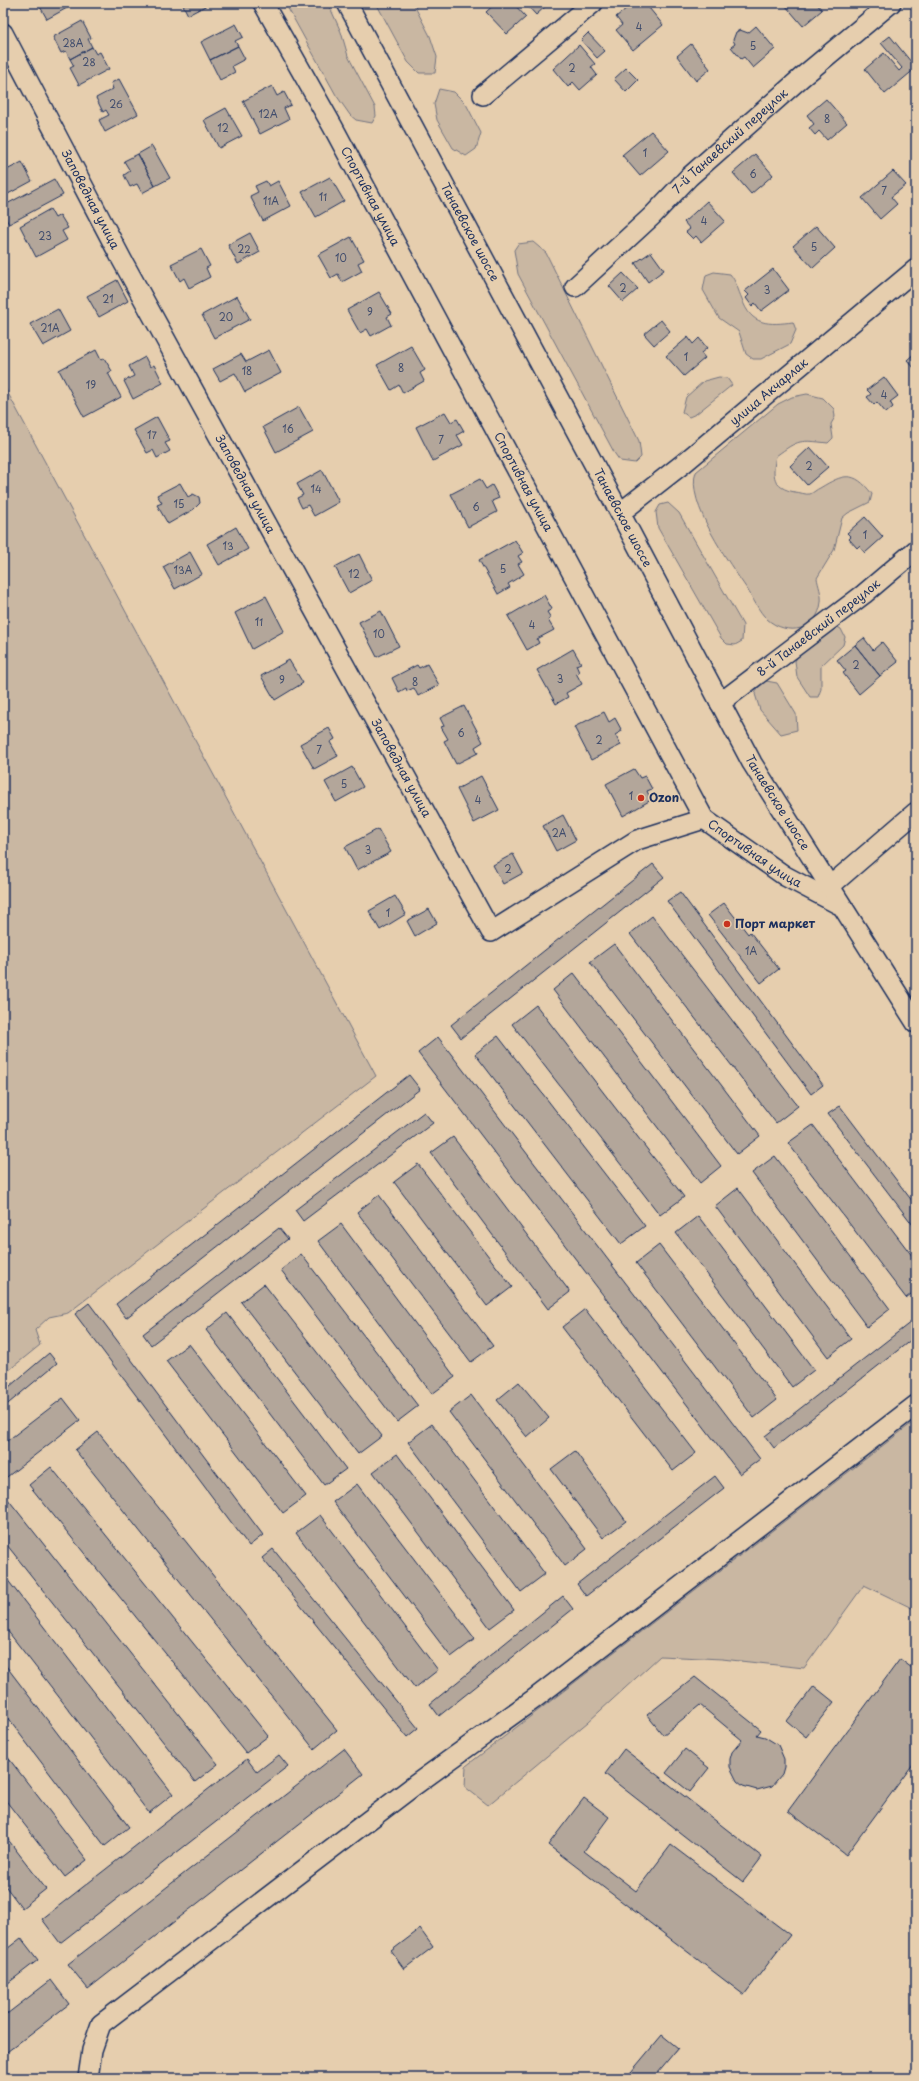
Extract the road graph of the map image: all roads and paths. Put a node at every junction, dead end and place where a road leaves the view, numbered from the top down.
1 (263, 3) edge
2 (347, 3) edge
3 (593, 3) edge
4 (891, 3) edge
5 (3, 33) edge
6 (483, 95) dead end
7 (916, 269) edge
8 (575, 287) dead end
9 (620, 513) junction
10 (916, 550) edge
11 (720, 703) junction
12 (916, 812) edge
13 (704, 819) junction
14 (829, 887) junction
15 (841, 906) junction
16 (916, 1022) edge
17 (916, 1405) edge
18 (88, 2078) edge

1 - 13 street, Спортивная улица
2 - 9 street, Танаевское шоссе
3 - 6 street
4 - 8 street, 7-й Танаевский переулок
5 - 13 street, Заповедная улица
7 - 9 street, улица Акчарлак
9 - 11 street, Танаевское шоссе
10 - 11 street, 8-й Танаевский переулок
11 - 14 street, Танаевское шоссе
12 - 14 street
13 - 15 street, Спортивная улица
14 - 15 street, Танаевское шоссе
15 - 16 street, Танаевское шоссе
17 - 18 street

